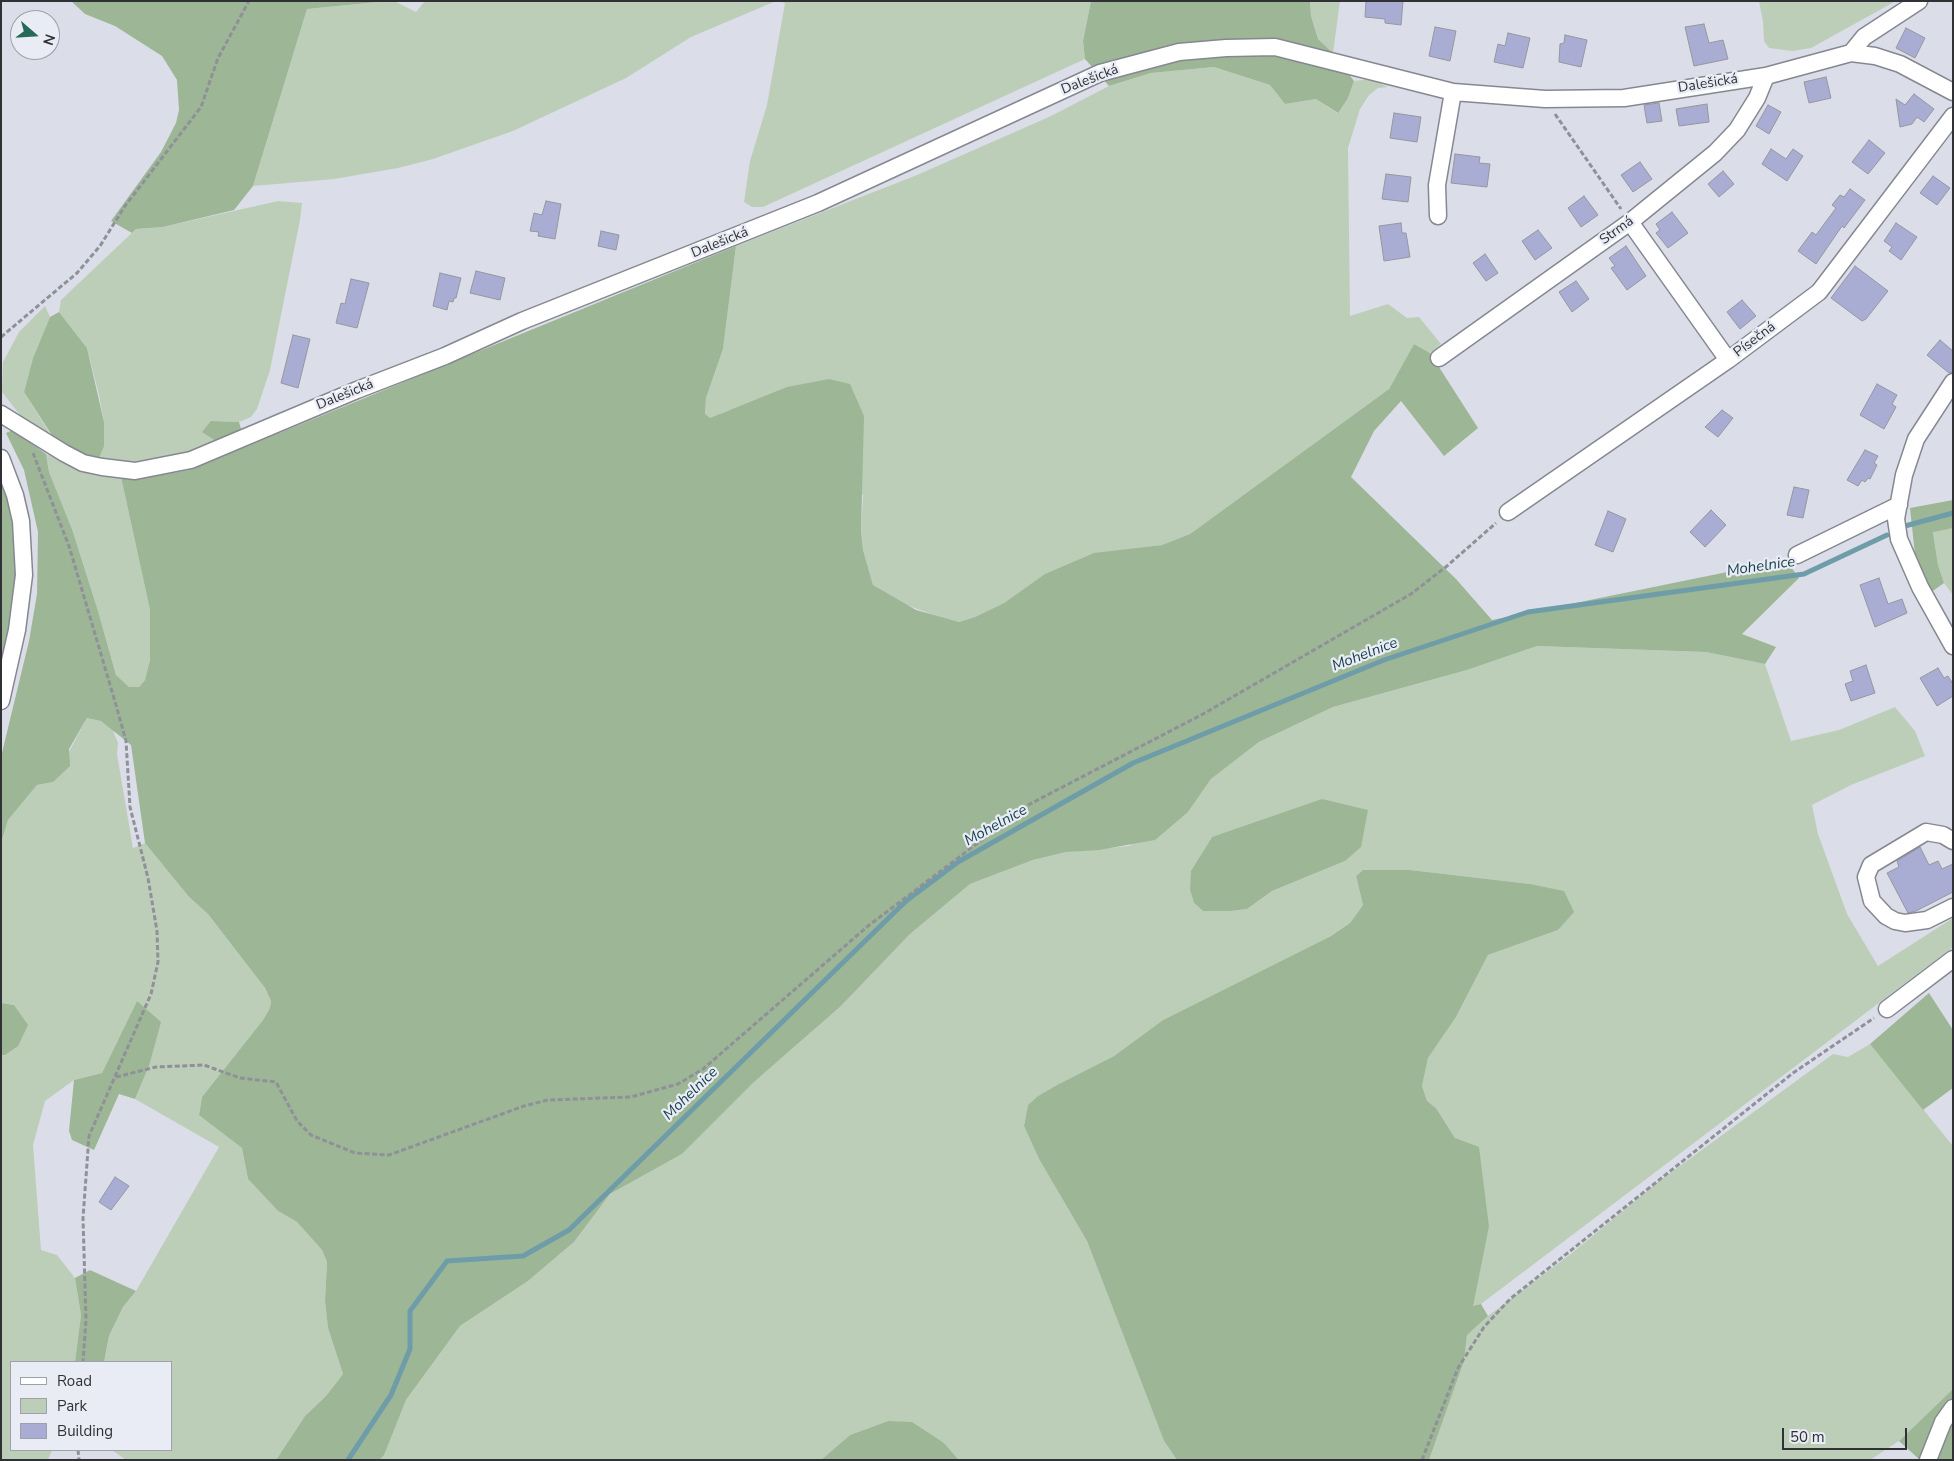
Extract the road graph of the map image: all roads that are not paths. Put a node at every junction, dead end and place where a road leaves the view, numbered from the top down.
1 (1919, 1) edge
2 (1851, 53) junction
3 (1766, 76) junction
4 (1452, 92) junction
5 (1953, 92) edge
6 (1953, 116) edge
7 (1438, 216) dead end
8 (1630, 222) junction
9 (1439, 358) dead end
10 (1728, 360) junction
11 (1953, 382) edge
12 (1, 414) edge
13 (1, 458) edge
14 (1899, 505) junction
15 (1508, 512) road end
16 (1797, 555) dead end
17 (1953, 646) edge
18 (1, 700) edge
19 (1953, 841) edge
20 (1953, 907) edge
21 (1953, 959) edge
22 (1887, 1009) road end
23 (1953, 1408) edge
24 (1928, 1460) edge

1 - 2 street
2 - 3 street, Dalešická
2 - 5 street, Dalešická
3 - 4 street, Dalešická
3 - 8 street, Strmá
4 - 7 street
4 - 12 street, Dalešická
6 - 10 street, Písečná
8 - 9 street, Strmá
8 - 10 street
10 - 15 street, Písečná
11 - 14 street
13 - 18 street
14 - 16 street
14 - 17 street
19 - 20 street
21 - 22 street
23 - 24 street

